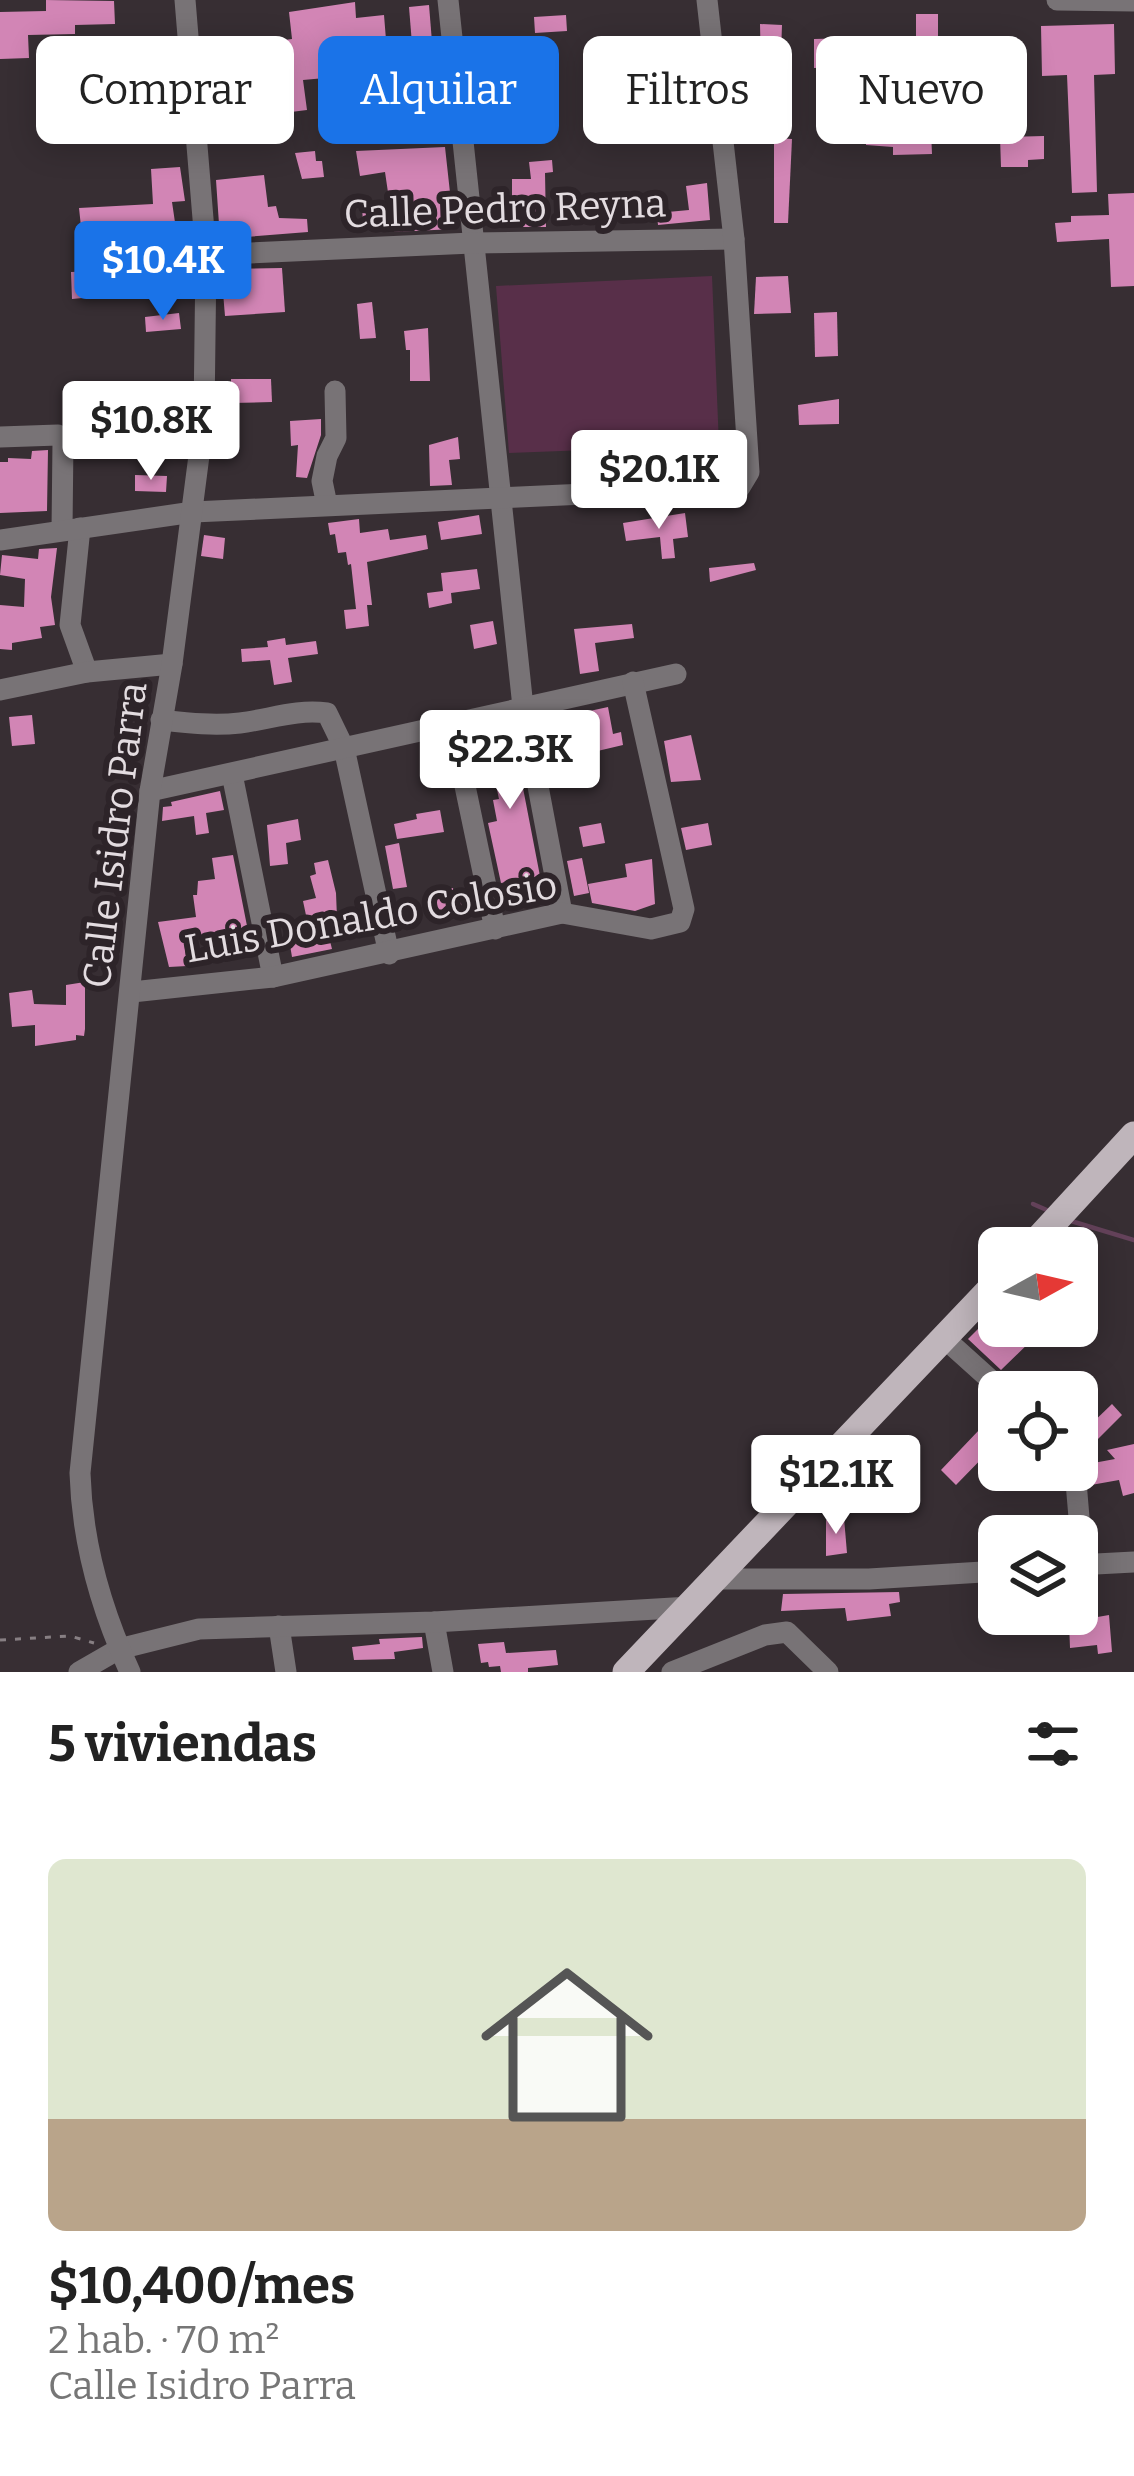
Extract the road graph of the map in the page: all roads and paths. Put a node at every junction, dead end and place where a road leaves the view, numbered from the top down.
1 (185, 0) edge
2 (448, 0) edge
3 (707, 0) edge
4 (1057, 0) edge
5 (1134, 1) edge
6 (734, 238) junction
7 (472, 243) junction
8 (124, 251) dead end
9 (206, 255) junction
10 (335, 392) dead end
11 (0, 436) edge
12 (500, 495) junction
13 (326, 505) junction
14 (193, 512) junction
15 (71, 529) junction
16 (0, 540) edge
17 (172, 664) junction
18 (87, 672) junction
19 (676, 674) dead end
20 (633, 682) junction
21 (0, 690) edge
22 (523, 706) junction
23 (161, 720) junction
24 (452, 724) junction
25 (344, 748) junction
26 (232, 774) junction
27 (150, 791) junction
28 (562, 913) junction
29 (495, 929) junction
30 (389, 954) junction
31 (273, 977) junction
32 (132, 992) junction
33 (1134, 1135) edge
34 (1050, 1227) edge
35 (978, 1302) edge
36 (944, 1338) junction
37 (981, 1371) edge
38 (1134, 1562) edge
39 (1098, 1564) edge
40 (978, 1571) edge
41 (714, 1580) junction
42 (690, 1607) junction
43 (434, 1622) junction
44 (280, 1626) junction
45 (0, 1640) edge
46 (119, 1649) junction
47 (735, 1649) junction
48 (629, 1671) edge
49 (79, 1672) edge
50 (130, 1672) edge
51 (286, 1672) edge
52 (443, 1672) edge
53 (671, 1672) edge
54 (717, 1672) edge
55 (828, 1672) edge

1 - 9 street, Calle Isidro Parra
2 - 7 street
3 - 6 street
4 - 5 street
6 - 7 street, Calle Pedro Reyna
6 - 12 street
7 - 9 street, Calle Pedro Reyna
7 - 12 street
8 - 9 street, Calle Pedro Reyna
9 - 14 street, Calle Isidro Parra
10 - 13 street
11 - 15 street
12 - 13 street
12 - 22 street
13 - 14 street
14 - 15 street
14 - 17 street, Calle Isidro Parra
15 - 16 street
15 - 18 street
17 - 18 street
17 - 23 street, Calle Isidro Parra
18 - 21 street
19 - 20 street
20 - 22 street
20 - 28 street, Luis Donaldo Colosio
22 - 24 street
22 - 28 street
23 - 25 street
23 - 27 street, Calle Isidro Parra
24 - 25 street
24 - 29 street
25 - 26 street
25 - 30 street
26 - 27 street
26 - 31 street
27 - 32 street, Calle Isidro Parra
28 - 29 street, Luis Donaldo Colosio
29 - 30 street, Luis Donaldo Colosio
30 - 31 street, Luis Donaldo Colosio
31 - 32 street, Luis Donaldo Colosio
32 - 46 street, Calle Isidro Parra
33 - 34 main road
35 - 36 main road
36 - 37 street
36 - 41 main road
38 - 39 street
40 - 41 street
41 - 42 main road
42 - 43 street
42 - 48 main road
43 - 44 street
43 - 52 street
44 - 46 street
44 - 51 street
45 - 46 path
46 - 49 street
46 - 50 street, Calle Isidro Parra
47 - 53 street
47 - 54 street
47 - 55 street

